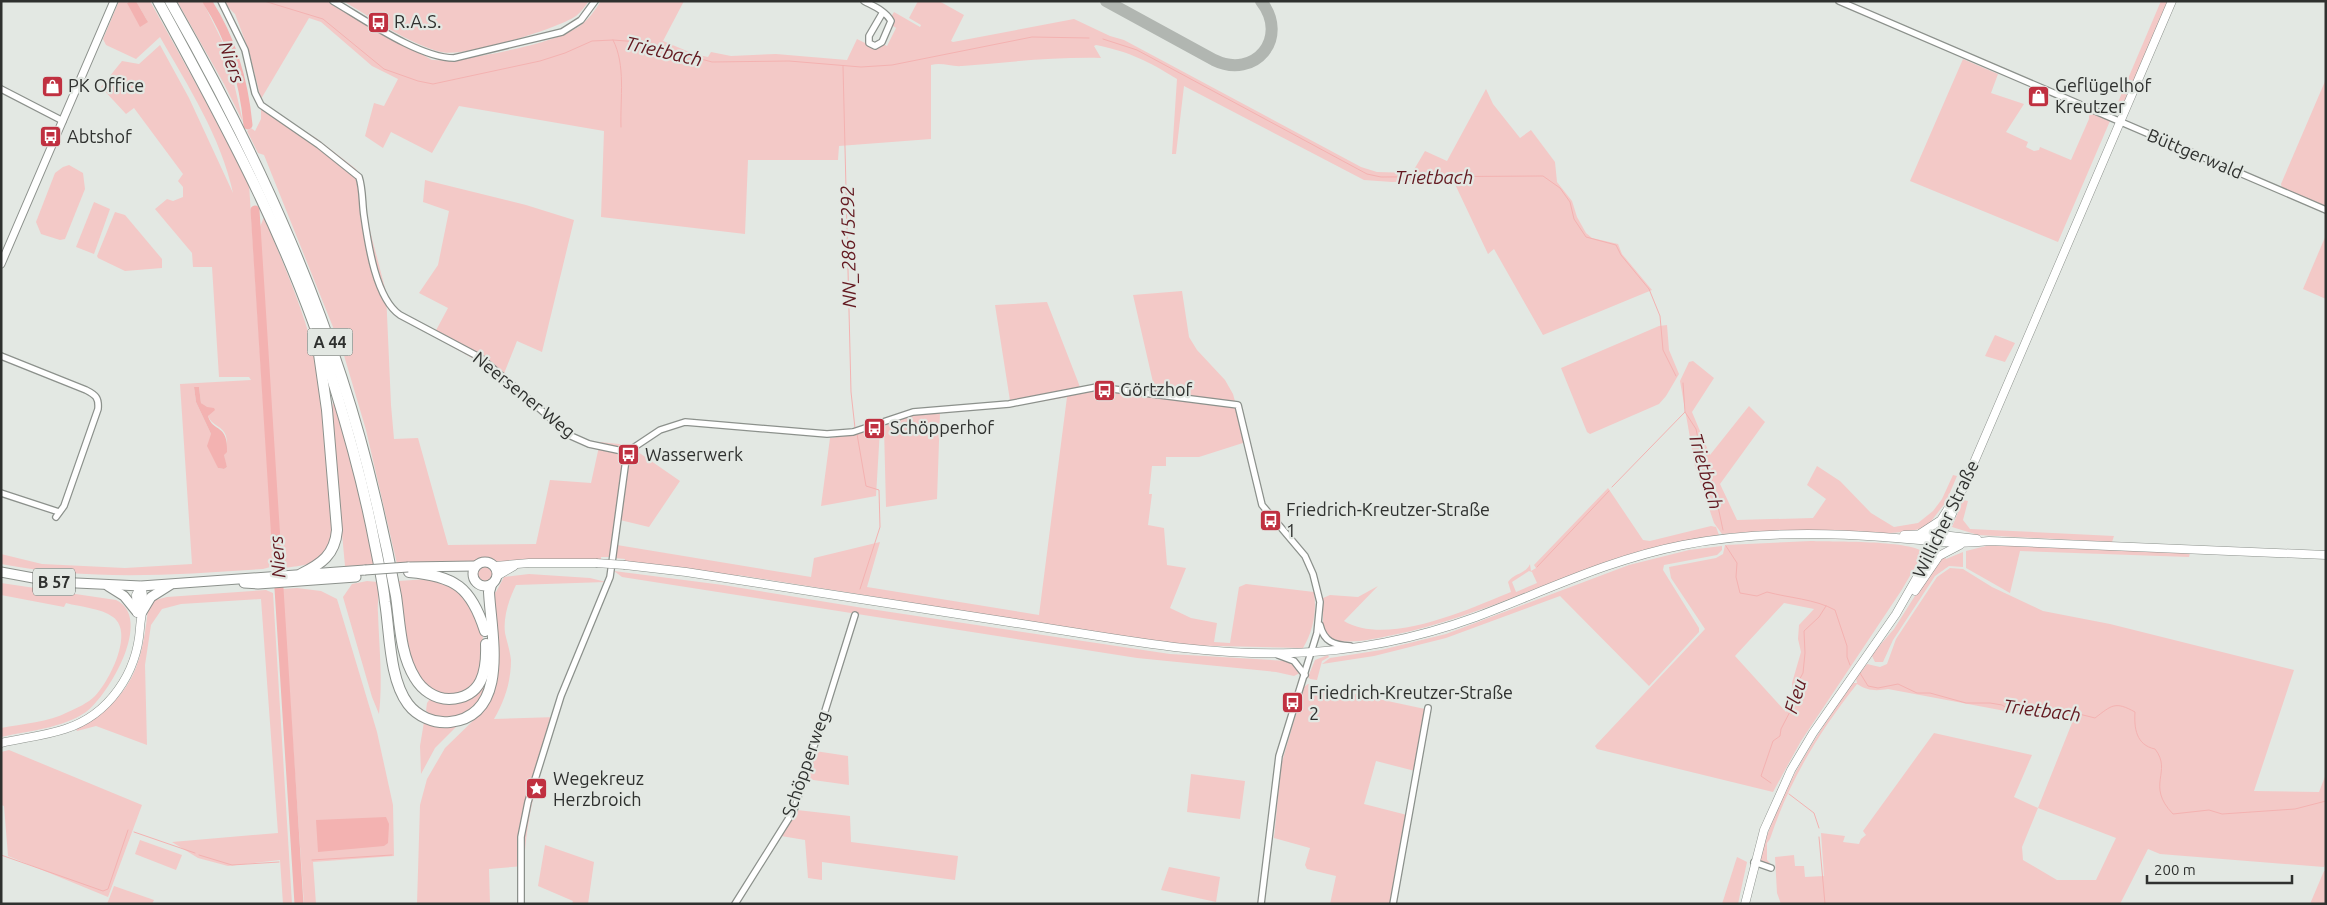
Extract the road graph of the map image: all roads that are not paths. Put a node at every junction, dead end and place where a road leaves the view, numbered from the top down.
1 (114, 1) edge
2 (158, 1) edge
3 (170, 1) edge
4 (221, 1) edge
5 (333, 1) edge
6 (595, 1) edge
7 (864, 1) edge
8 (2172, 1) edge
9 (1843, 2) edge
10 (883, 12) junction
11 (1, 89) edge
12 (2121, 120) junction
13 (63, 121) junction
14 (2326, 210) edge
15 (1, 264) edge
16 (312, 319) junction
17 (1, 356) edge
18 (627, 452) junction
19 (1966, 480) junction
20 (1, 493) edge
21 (1919, 534) junction
22 (1884, 537) junction
23 (1940, 539) junction
24 (1989, 541) junction
25 (1962, 544) junction
26 (2326, 555) edge
27 (520, 564) junction
28 (495, 566) junction
29 (474, 569) junction
30 (409, 570) junction
31 (1, 572) edge
32 (497, 576) junction
33 (296, 577) junction
34 (174, 584) junction
35 (158, 585) junction
36 (486, 585) junction
37 (108, 586) junction
38 (141, 586) junction
39 (1906, 599) junction
40 (140, 612) junction
41 (855, 615) dead end
42 (1319, 620) junction
43 (485, 631) junction
44 (1364, 646) junction
45 (1312, 652) junction
46 (1273, 653) junction
47 (1305, 675) junction
48 (1428, 708) dead end
49 (1, 743) edge
50 (1754, 862) junction
51 (1770, 868) dead end
52 (521, 904) edge
53 (735, 904) edge
54 (1261, 904) edge
55 (1393, 904) edge
56 (1745, 904) edge

1 - 13 street
2 - 16 highway, A 44
3 - 43 highway, A 44
4 - 18 street, Neersener Weg
5 - 6 street
7 - 10 street
8 - 12 main road, Willicher Straße
9 - 12 street, Büttgerwald
10 - 10 street
11 - 13 street
12 - 14 street, Büttgerwald
12 - 19 main road, Willicher Straße
13 - 15 street
16 - 33 highway
16 - 36 highway, A 44
17 - 20 street
18 - 42 street
18 - 52 street
19 - 21 main road
19 - 23 main road, Willicher Straße
21 - 22 main road
21 - 23 main road
22 - 23 main road
22 - 44 main road
23 - 24 main road
23 - 25 main road
23 - 39 main road, Willicher Straße
24 - 25 main road
24 - 26 main road
25 - 39 main road
27 - 28 main road
27 - 32 main road
27 - 46 main road, bridge
28 - 29 main road, B 57
28 - 32 main road
29 - 30 main road, B 57
29 - 36 main road
30 - 33 main road, B 57, bridge
30 - 43 highway
31 - 37 main road, B 57
32 - 36 main road
33 - 34 main road, B 57
34 - 35 main road, B 57
34 - 40 main road
35 - 37 main road, B 57
35 - 38 main road, B 57
36 - 43 highway
37 - 38 main road, B 57
37 - 40 main road
38 - 40 main road
39 - 50 main road, Willicher Straße
40 - 49 main road
41 - 53 street, Schöpperweg
42 - 44 street
42 - 45 street
44 - 45 main road
45 - 46 main road
45 - 47 street
46 - 47 street
47 - 54 street
48 - 55 street
50 - 51 street
50 - 56 main road, Willicher Straße

